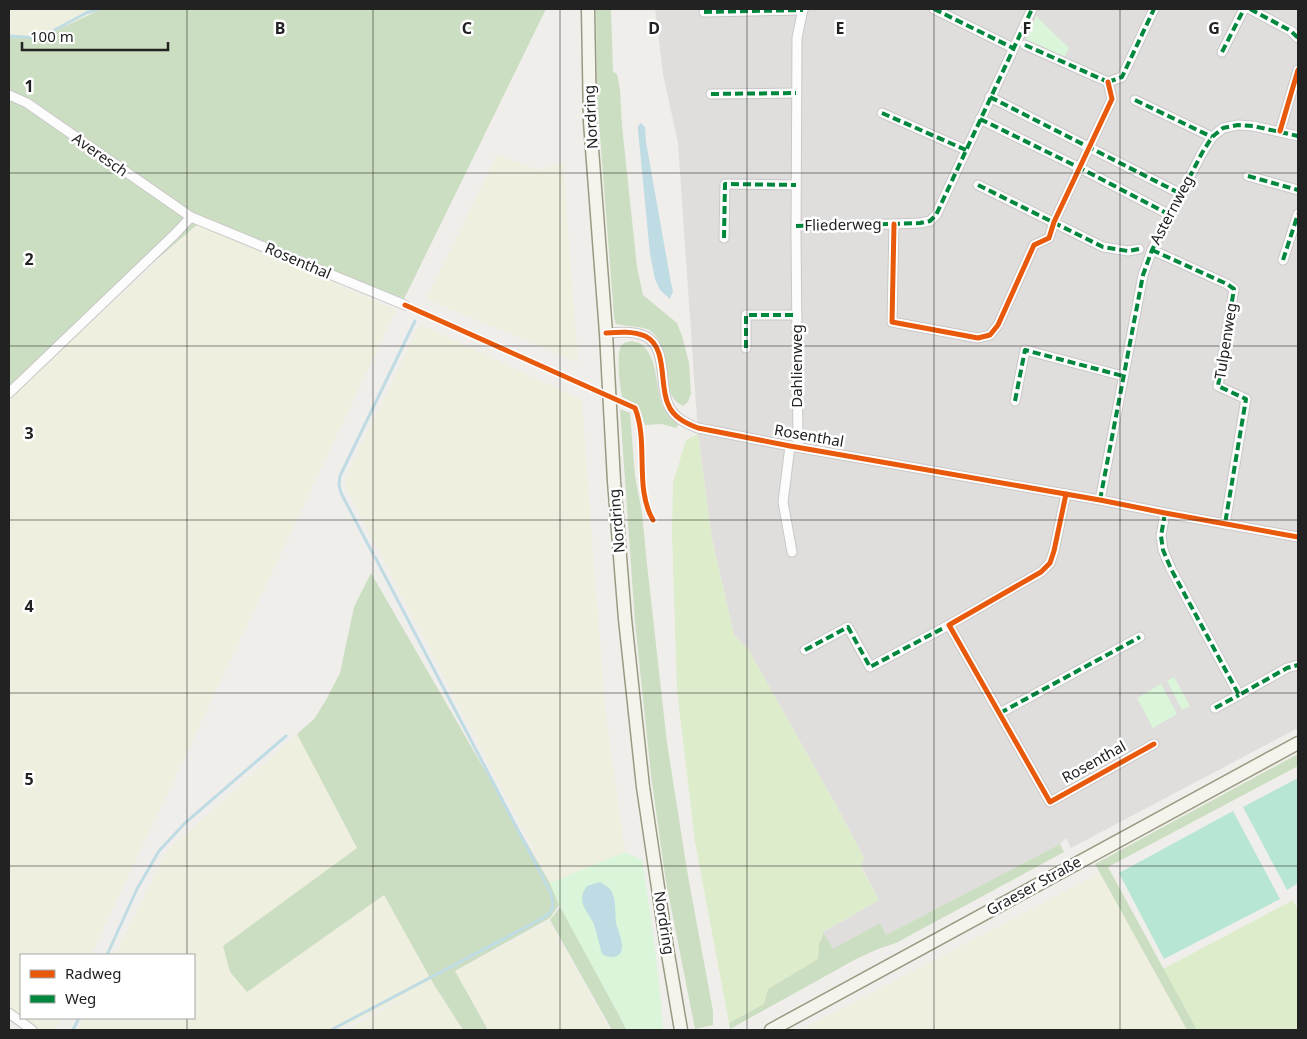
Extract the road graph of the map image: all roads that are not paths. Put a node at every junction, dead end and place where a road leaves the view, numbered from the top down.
1 (588, 9) edge
2 (803, 9) edge
3 (934, 9) edge
4 (1032, 9) edge
5 (1154, 9) edge
6 (1244, 9) edge
7 (1250, 9) edge
8 (704, 12) dead end
9 (949, 12) edge
10 (1298, 38) edge
11 (1025, 46) dead end
12 (1013, 48) junction
13 (1222, 52) dead end
14 (1298, 70) edge
15 (1108, 82) junction
16 (796, 93) junction
17 (711, 94) dead end
18 (9, 95) edge
19 (990, 97) junction
20 (1135, 100) dead end
21 (882, 113) dead end
22 (980, 119) junction
23 (1280, 131) junction
24 (1298, 136) edge
25 (1212, 137) junction
26 (1090, 148) junction
27 (966, 150) junction
28 (1080, 168) junction
29 (1248, 176) dead end
30 (796, 185) junction
31 (978, 185) dead end
32 (1298, 190) edge
33 (1181, 194) junction
34 (1298, 214) edge
35 (1170, 215) junction
36 (191, 217) junction
37 (1054, 222) junction
38 (894, 224) junction
39 (796, 226) junction
40 (724, 238) dead end
41 (1139, 249) dead end
42 (1152, 250) junction
43 (1283, 260) dead end
44 (405, 305) dead end
45 (797, 315) junction
46 (606, 333) junction
47 (746, 348) dead end
48 (1123, 376) junction
49 (9, 393) edge
50 (1015, 401) dead end
51 (794, 447) junction
52 (1066, 494) junction
53 (1100, 500) junction
54 (1164, 513) junction
55 (1225, 524) junction
56 (1298, 537) edge
57 (792, 552) dead end
58 (949, 625) junction
59 (1140, 637) dead end
60 (805, 650) dead end
61 (1298, 665) edge
62 (1239, 695) junction
63 (1215, 708) dead end
64 (1000, 713) junction
65 (1298, 742) edge
66 (1154, 744) dead end
67 (9, 1013) edge
68 (32, 1030) edge
69 (681, 1030) edge
70 (771, 1030) edge

1 - 46 main road, Nordring
2 - 8 street, Dahlienweg
2 - 16 street, Dahlienweg
3 - 9 street
4 - 12 street, Fliederweg
5 - 15 street
6 - 13 street
7 - 10 street
9 - 12 street
11 - 15 street
12 - 19 street, Fliederweg
14 - 23 street
15 - 26 street
16 - 17 street
16 - 30 street, Dahlienweg
18 - 36 street, Averesch
19 - 22 street, Fliederweg
19 - 26 street
20 - 25 street
21 - 27 street
22 - 27 street, Fliederweg
22 - 28 street
23 - 24 street
23 - 25 street
25 - 33 street, Asternweg
26 - 28 street
26 - 33 street
27 - 38 street, Fliederweg
28 - 35 street
28 - 37 street
29 - 32 street
30 - 39 street, Dahlienweg
30 - 40 street
31 - 37 street
33 - 35 street, Asternweg
34 - 43 street
35 - 42 street, Asternweg
36 - 44 street, Rosenthal
36 - 49 street
37 - 38 street
37 - 41 street
38 - 39 street, Fliederweg
39 - 45 street, Dahlienweg
42 - 48 street, Asternweg
42 - 55 street, Tulpenweg
45 - 47 street, Dahlienweg
45 - 51 street, Dahlienweg
46 - 51 street, Rosenthal
46 - 69 main road, Nordring
48 - 50 street
48 - 53 street, Asternweg
51 - 52 street, Rosenthal
51 - 57 street, Rosenthal
52 - 53 street, Rosenthal
52 - 58 street
53 - 54 street, Rosenthal
54 - 55 street, Rosenthal
54 - 62 street
55 - 56 street, Rosenthal
58 - 60 street
58 - 64 street, Rosenthal
59 - 64 street
61 - 62 street
62 - 63 street
64 - 66 street, Rosenthal
65 - 70 main road, Graeser Straße
67 - 68 street

